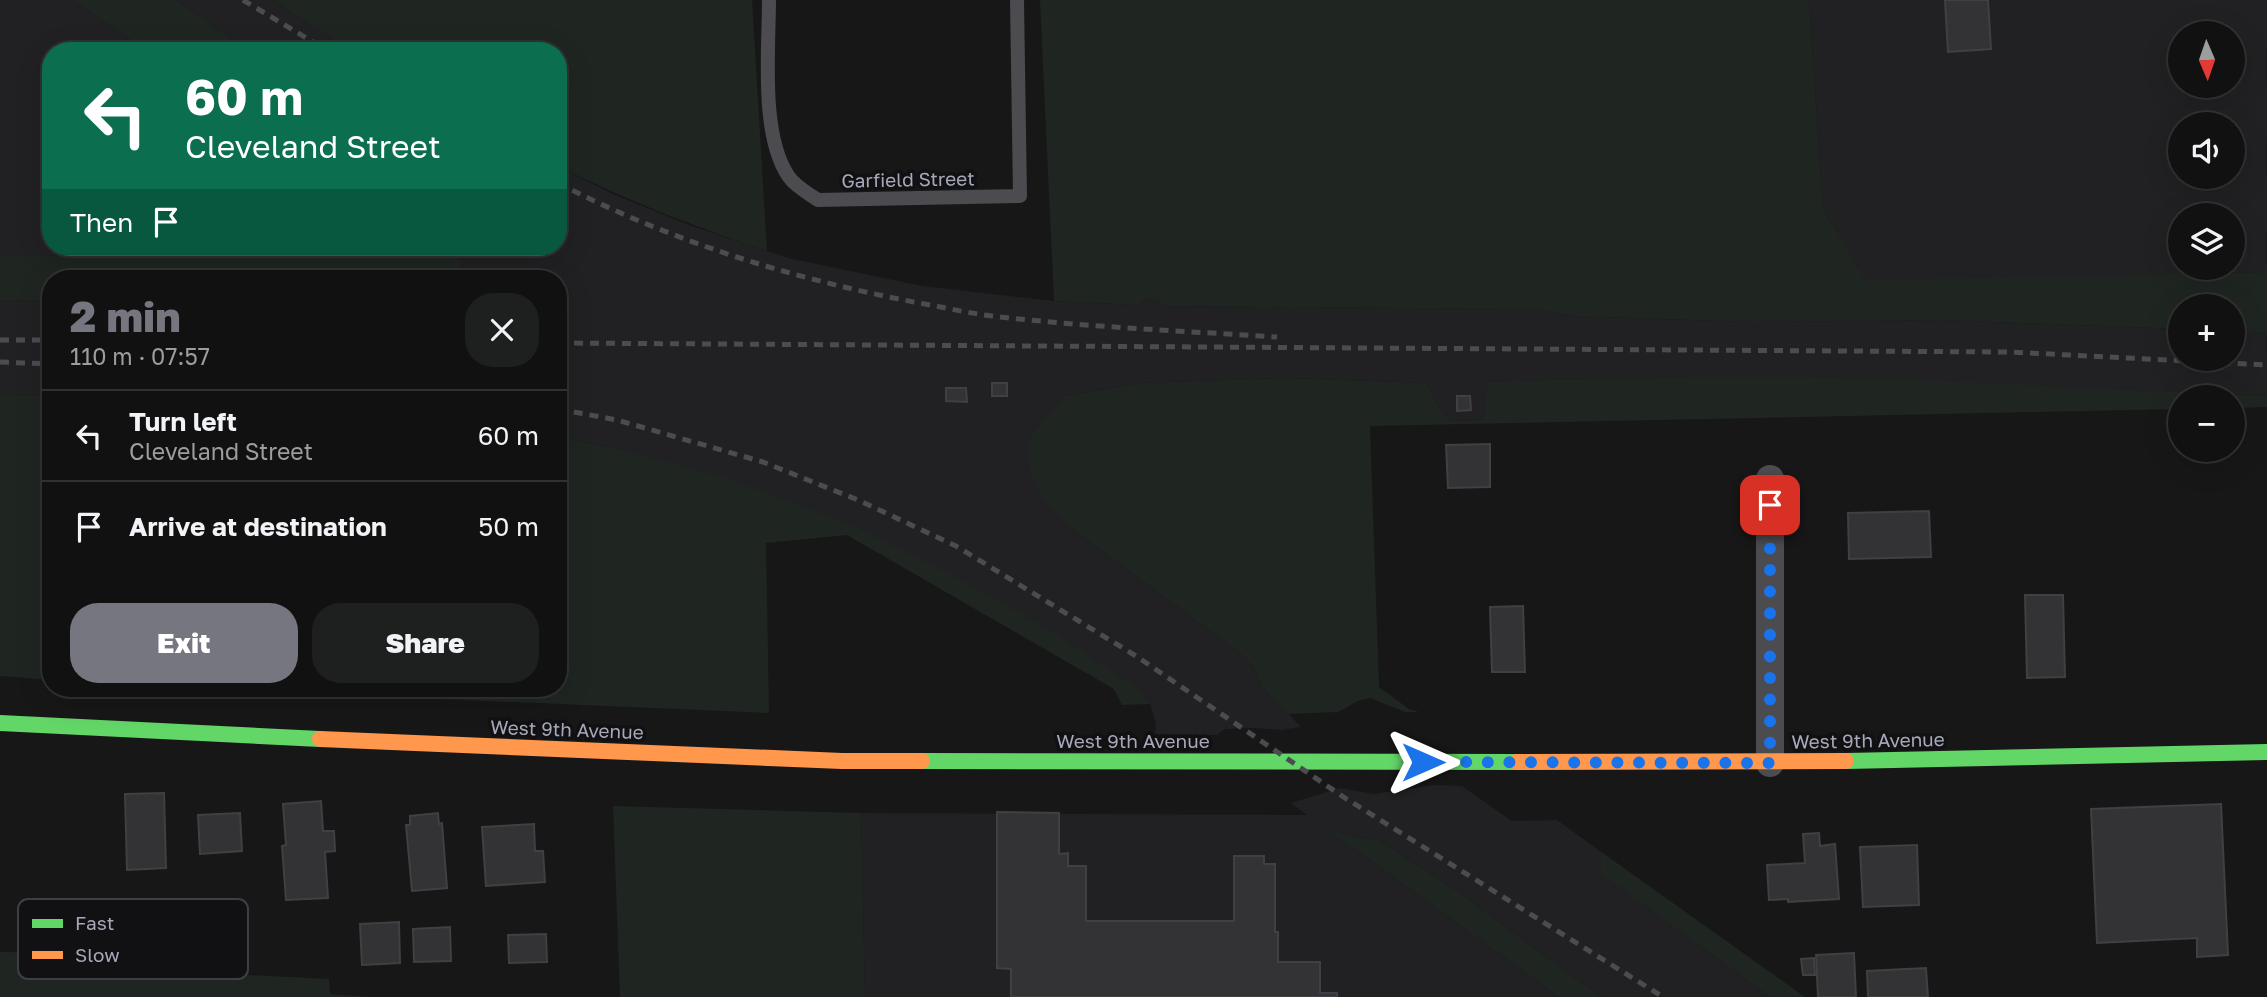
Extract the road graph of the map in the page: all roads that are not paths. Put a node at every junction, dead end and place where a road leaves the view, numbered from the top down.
1 (769, 0) edge
2 (1017, 0) edge
3 (1770, 479) dead end
4 (0, 723) edge
5 (2267, 752) edge
6 (1770, 763) junction

1 - 2 lane, Garfield Street
3 - 6 street
4 - 6 street, West 9th Avenue
5 - 6 street, West 9th Avenue

